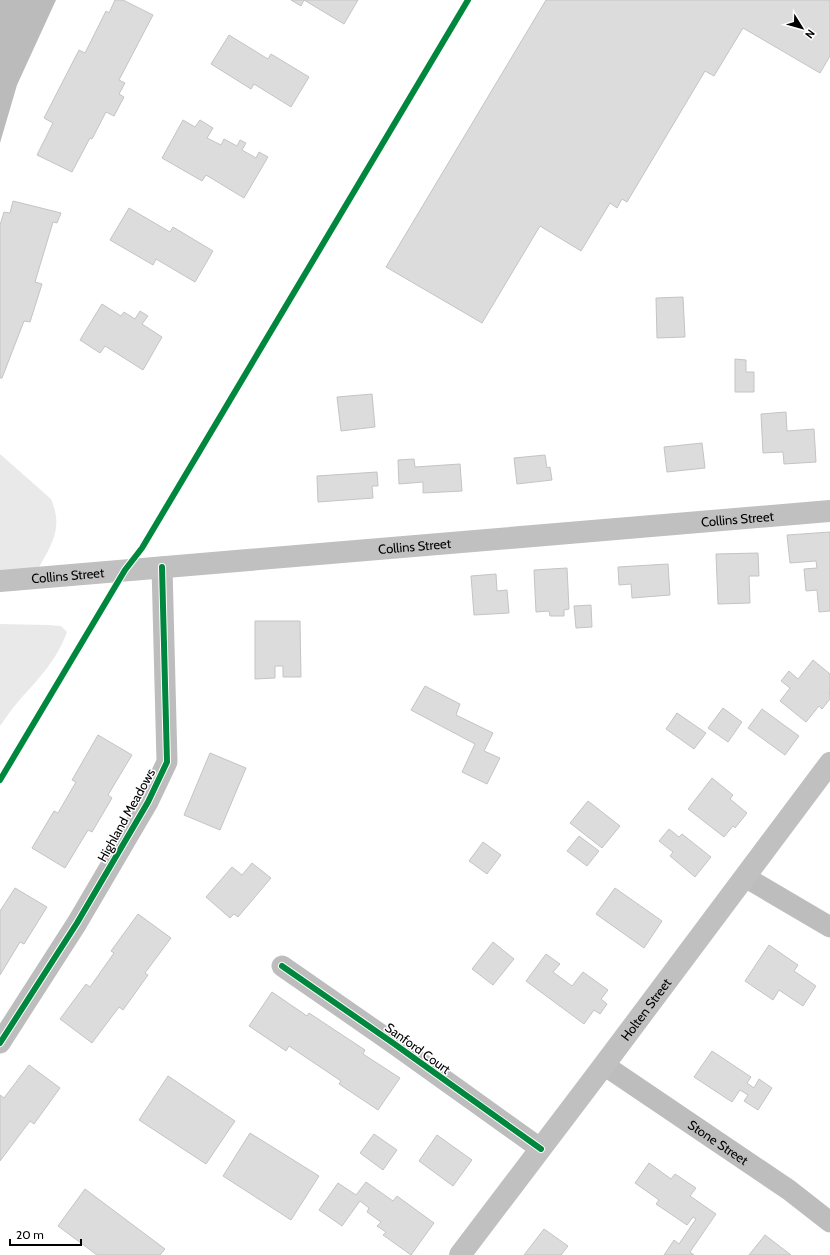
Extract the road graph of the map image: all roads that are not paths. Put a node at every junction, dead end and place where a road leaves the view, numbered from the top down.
1 (830, 510) edge
2 (162, 567) junction
3 (0, 581) edge
4 (830, 763) edge
5 (745, 877) junction
6 (830, 927) edge
7 (282, 966) dead end
8 (0, 1043) edge
9 (604, 1065) junction
10 (541, 1149) junction
11 (830, 1222) edge
12 (460, 1255) edge

1 - 2 main road, Collins Street
2 - 3 main road, Collins Street
2 - 8 street, Highland Meadows
4 - 5 main road, Holten Street
5 - 6 street
5 - 9 main road, Holten Street
7 - 10 street, Sanford Court
9 - 10 main road, Holten Street
9 - 11 street, Stone Street
10 - 12 main road, Holten Street

